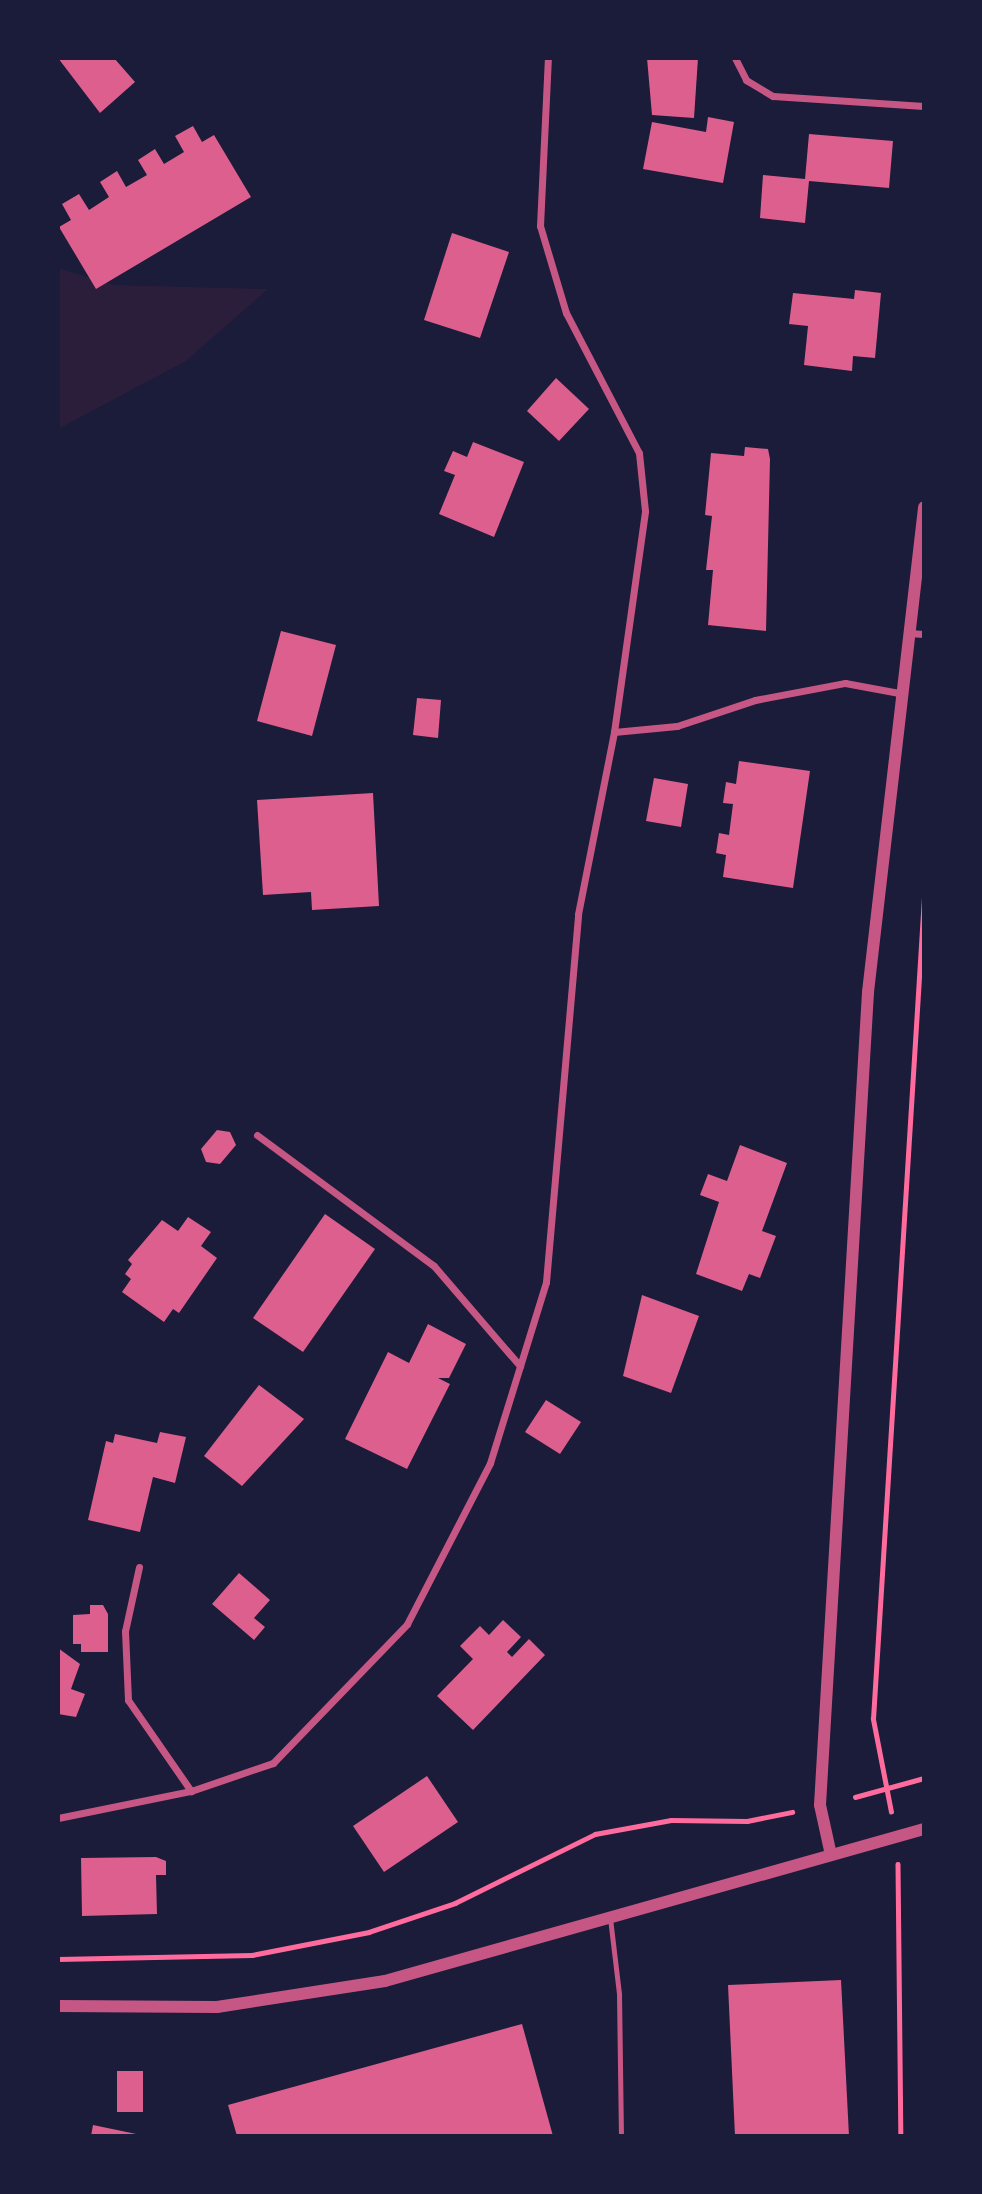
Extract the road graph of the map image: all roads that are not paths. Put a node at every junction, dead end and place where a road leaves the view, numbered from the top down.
1 (548, 58) edge
2 (735, 58) edge
3 (924, 106) edge
4 (924, 507) edge
5 (907, 633) junction
6 (924, 634) edge
7 (899, 693) junction
8 (614, 732) junction
9 (257, 1135) dead end
10 (520, 1366) junction
11 (139, 1567) dead end
12 (191, 1791) junction
13 (58, 1818) edge
14 (924, 1829) edge
15 (831, 1856) junction
16 (610, 1918) junction
17 (58, 2007) edge
18 (621, 2136) edge

1 - 8 street
2 - 3 street
4 - 5 street
5 - 6 street
5 - 7 street
7 - 8 street
7 - 15 street
8 - 10 street
9 - 10 street
10 - 12 street
11 - 12 street
12 - 13 street
14 - 15 street
15 - 16 street
16 - 17 street
16 - 18 lane

